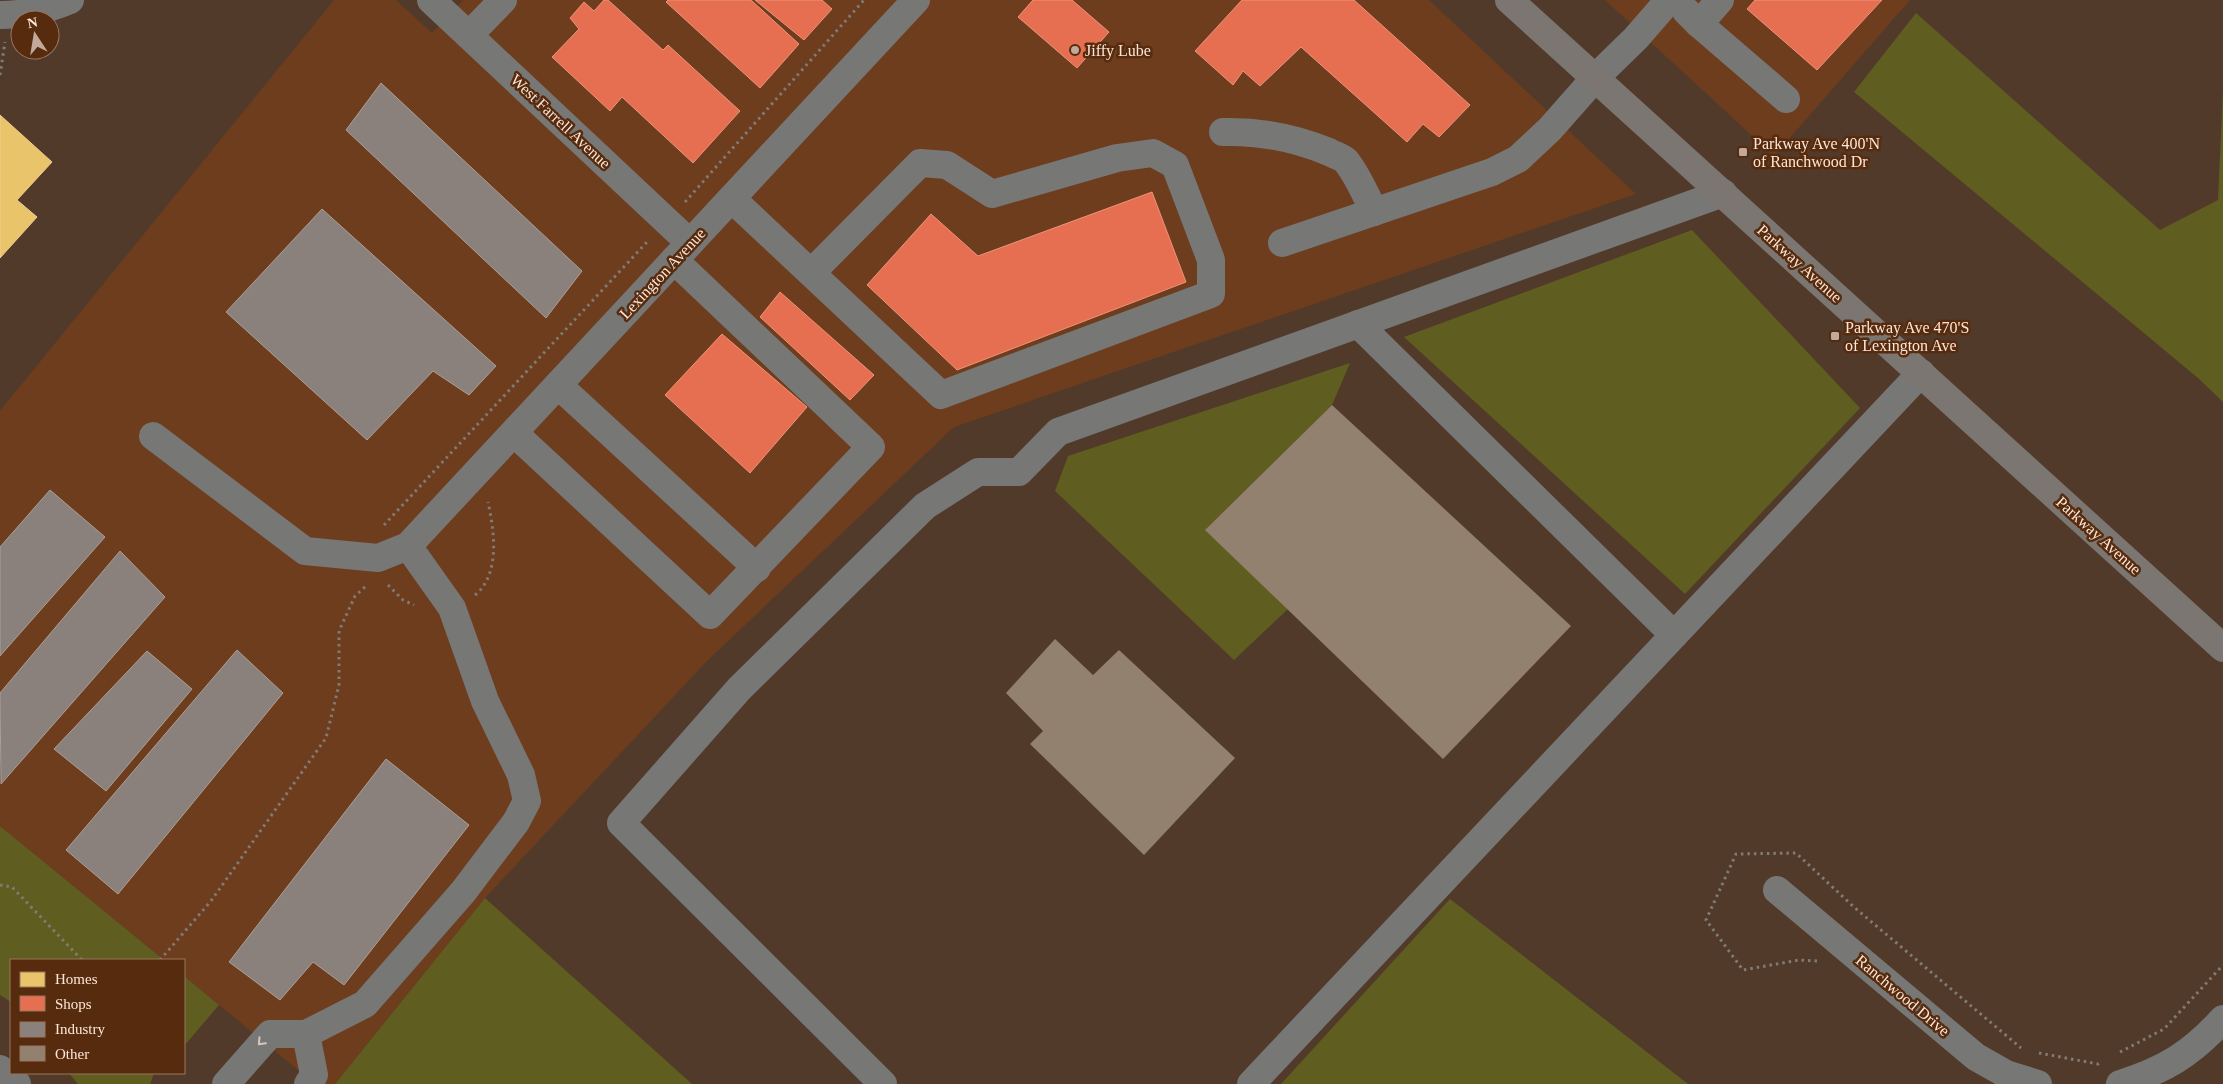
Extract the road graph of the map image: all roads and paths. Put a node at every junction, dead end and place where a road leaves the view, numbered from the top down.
1 (70, 0) edge
2 (431, 0) edge
3 (502, 0) edge
4 (864, 0) edge
5 (916, 0) edge
6 (1509, 0) edge
7 (1669, 0) edge
8 (1674, 0) edge
9 (1720, 0) edge
10 (3, 24) edge
11 (1699, 24) junction
12 (469, 35) junction
13 (0, 75) edge
14 (1595, 78) junction
15 (1786, 99) dead end
16 (1223, 132) dead end
17 (1723, 193) junction
18 (679, 196) dead end
19 (732, 198) junction
20 (1374, 212) junction
21 (1282, 242) dead end
22 (682, 251) junction
23 (811, 272) junction
24 (1358, 324) junction
25 (1921, 373) junction
26 (558, 385) junction
27 (514, 433) junction
28 (153, 436) dead end
29 (408, 546) junction
30 (757, 568) junction
31 (368, 584) dead end
32 (1674, 635) junction
33 (2223, 648) edge
34 (0, 885) edge
35 (1777, 890) dead end
36 (81, 959) edge
37 (161, 959) edge
38 (2223, 1019) edge
39 (306, 1034) junction
40 (0, 1068) edge
41 (17, 1084) edge
42 (226, 1084) edge
43 (308, 1084) edge
44 (883, 1084) edge
45 (1251, 1084) edge
46 (2038, 1084) edge
47 (2120, 1084) edge

1 - 10 street
2 - 12 street, West Farrell Avenue
3 - 12 street
4 - 18 path
5 - 19 street, Lexington Avenue
6 - 14 main road, Parkway Avenue
7 - 14 street
8 - 11 street
9 - 11 street
10 - 13 path
11 - 15 street
12 - 22 street, West Farrell Avenue
14 - 17 main road, Parkway Avenue
14 - 20 street
16 - 20 street
17 - 24 street
17 - 25 main road, Parkway Avenue
19 - 22 street, Lexington Avenue
19 - 23 street
20 - 21 street
22 - 26 street, Lexington Avenue
22 - 30 street, West Farrell Avenue
23 - 23 street
24 - 32 street
24 - 44 street
25 - 32 street
25 - 33 main road, Parkway Avenue
26 - 27 street, Lexington Avenue
26 - 30 street
27 - 29 street, Lexington Avenue
27 - 30 street
28 - 29 street
29 - 39 street
31 - 37 path
32 - 45 street
34 - 36 path
35 - 46 street, Ranchwood Drive
38 - 47 street
39 -> 42 street
39 - 43 street
40 - 41 street

